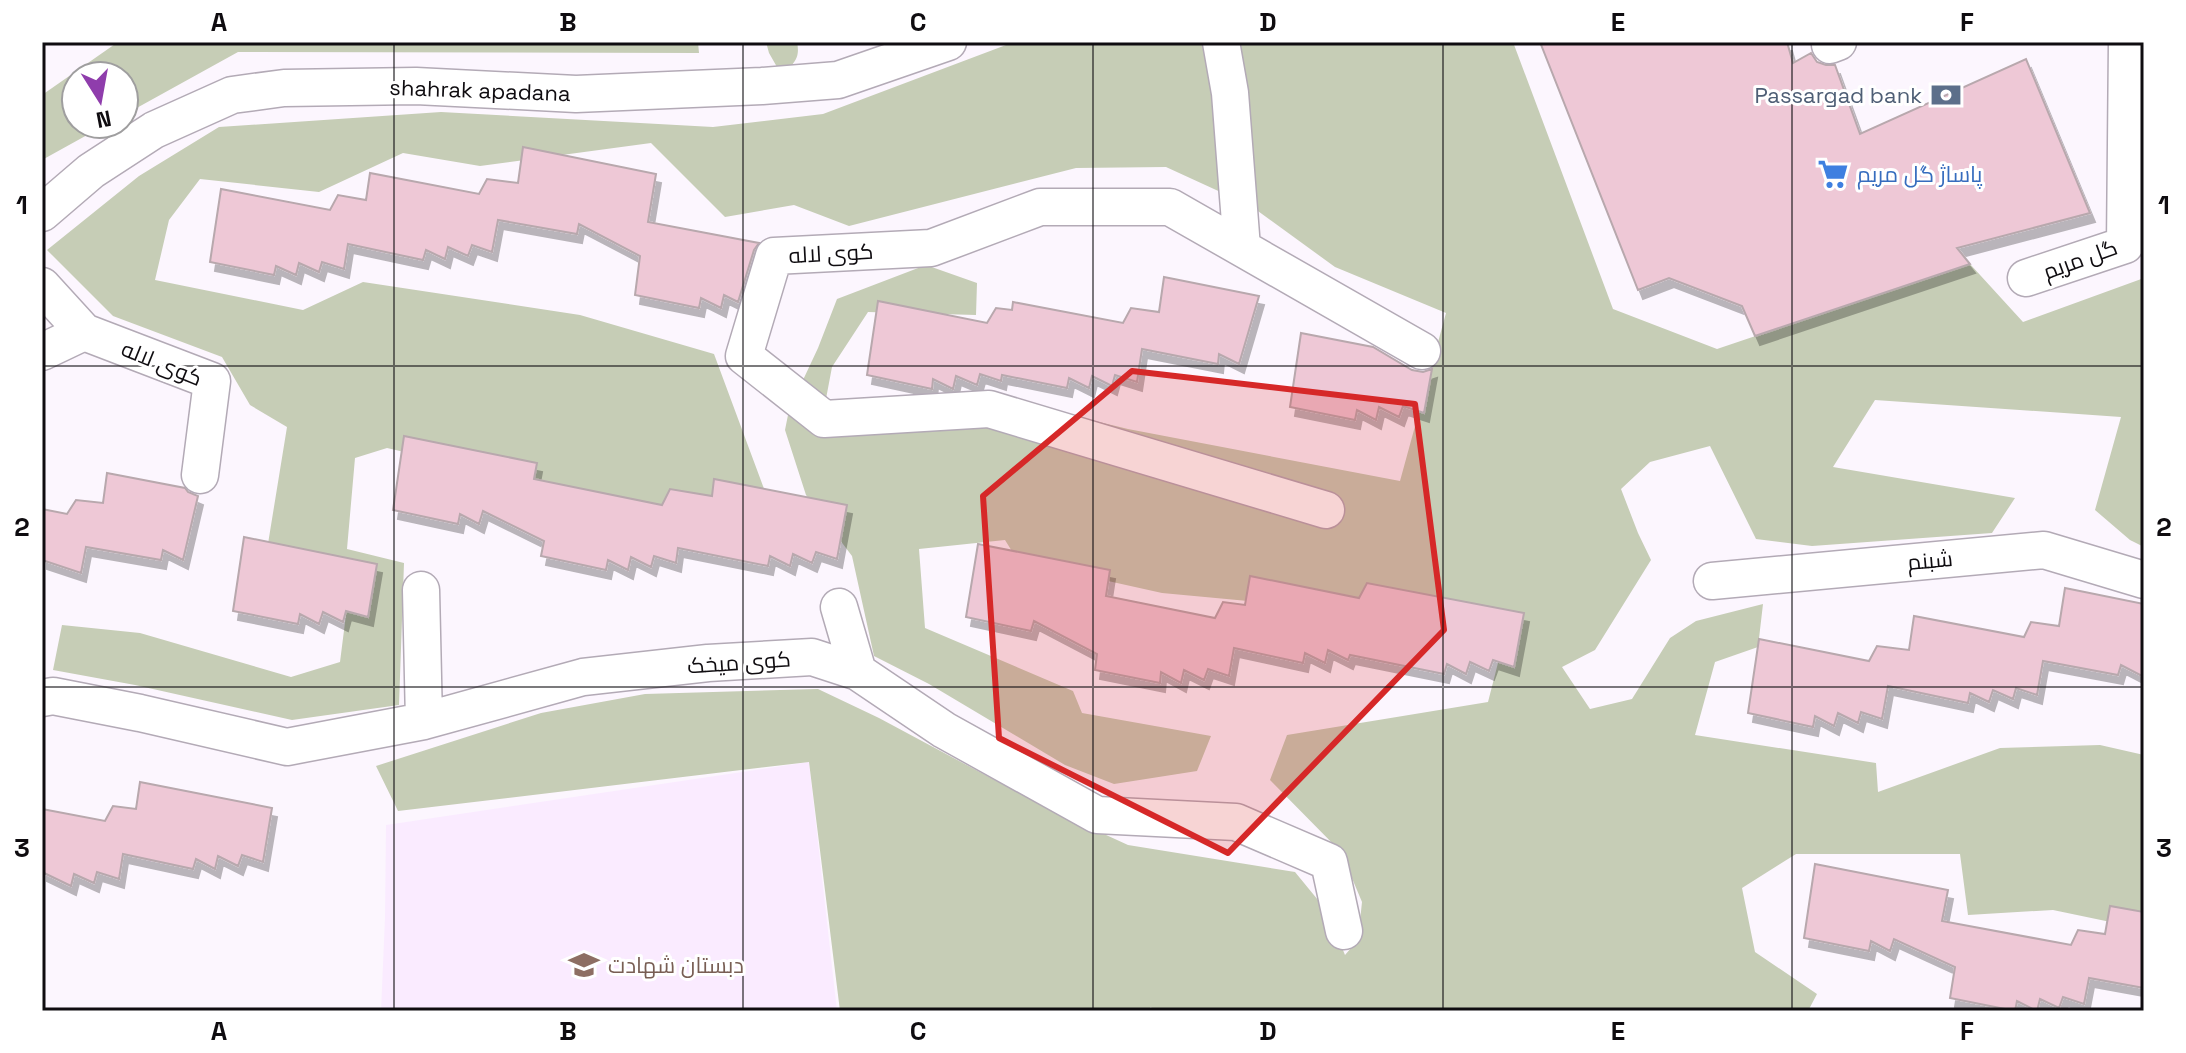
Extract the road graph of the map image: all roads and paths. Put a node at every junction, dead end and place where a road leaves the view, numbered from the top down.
1 (948, 42) edge
2 (1221, 42) edge
3 (2127, 42) edge
4 (42, 213) edge
5 (1242, 248) junction
6 (2026, 278) dead end
7 (42, 286) edge
8 (84, 332) junction
9 (1422, 351) dead end
10 (42, 352) edge
11 (200, 475) dead end
12 (1326, 510) dead end
13 (2144, 580) edge
14 (1712, 581) dead end
15 (421, 590) dead end
16 (839, 607) dead end
17 (858, 672) junction
18 (42, 698) edge
19 (424, 721) junction
20 (1344, 931) dead end

1 - 4 street, shahrak apadana
2 - 5 street
3 - 6 street, گل مریم
5 - 9 street, کوی لاله
5 - 12 street, کوی لاله
7 - 8 street, کوی لاله
8 - 10 street
8 - 11 street, کوی لاله
13 - 14 street, شبنم
15 - 19 street
16 - 17 street
17 - 19 street, کوی میخک
17 - 20 street, کوی میخک
18 - 19 street, کوی میخک

